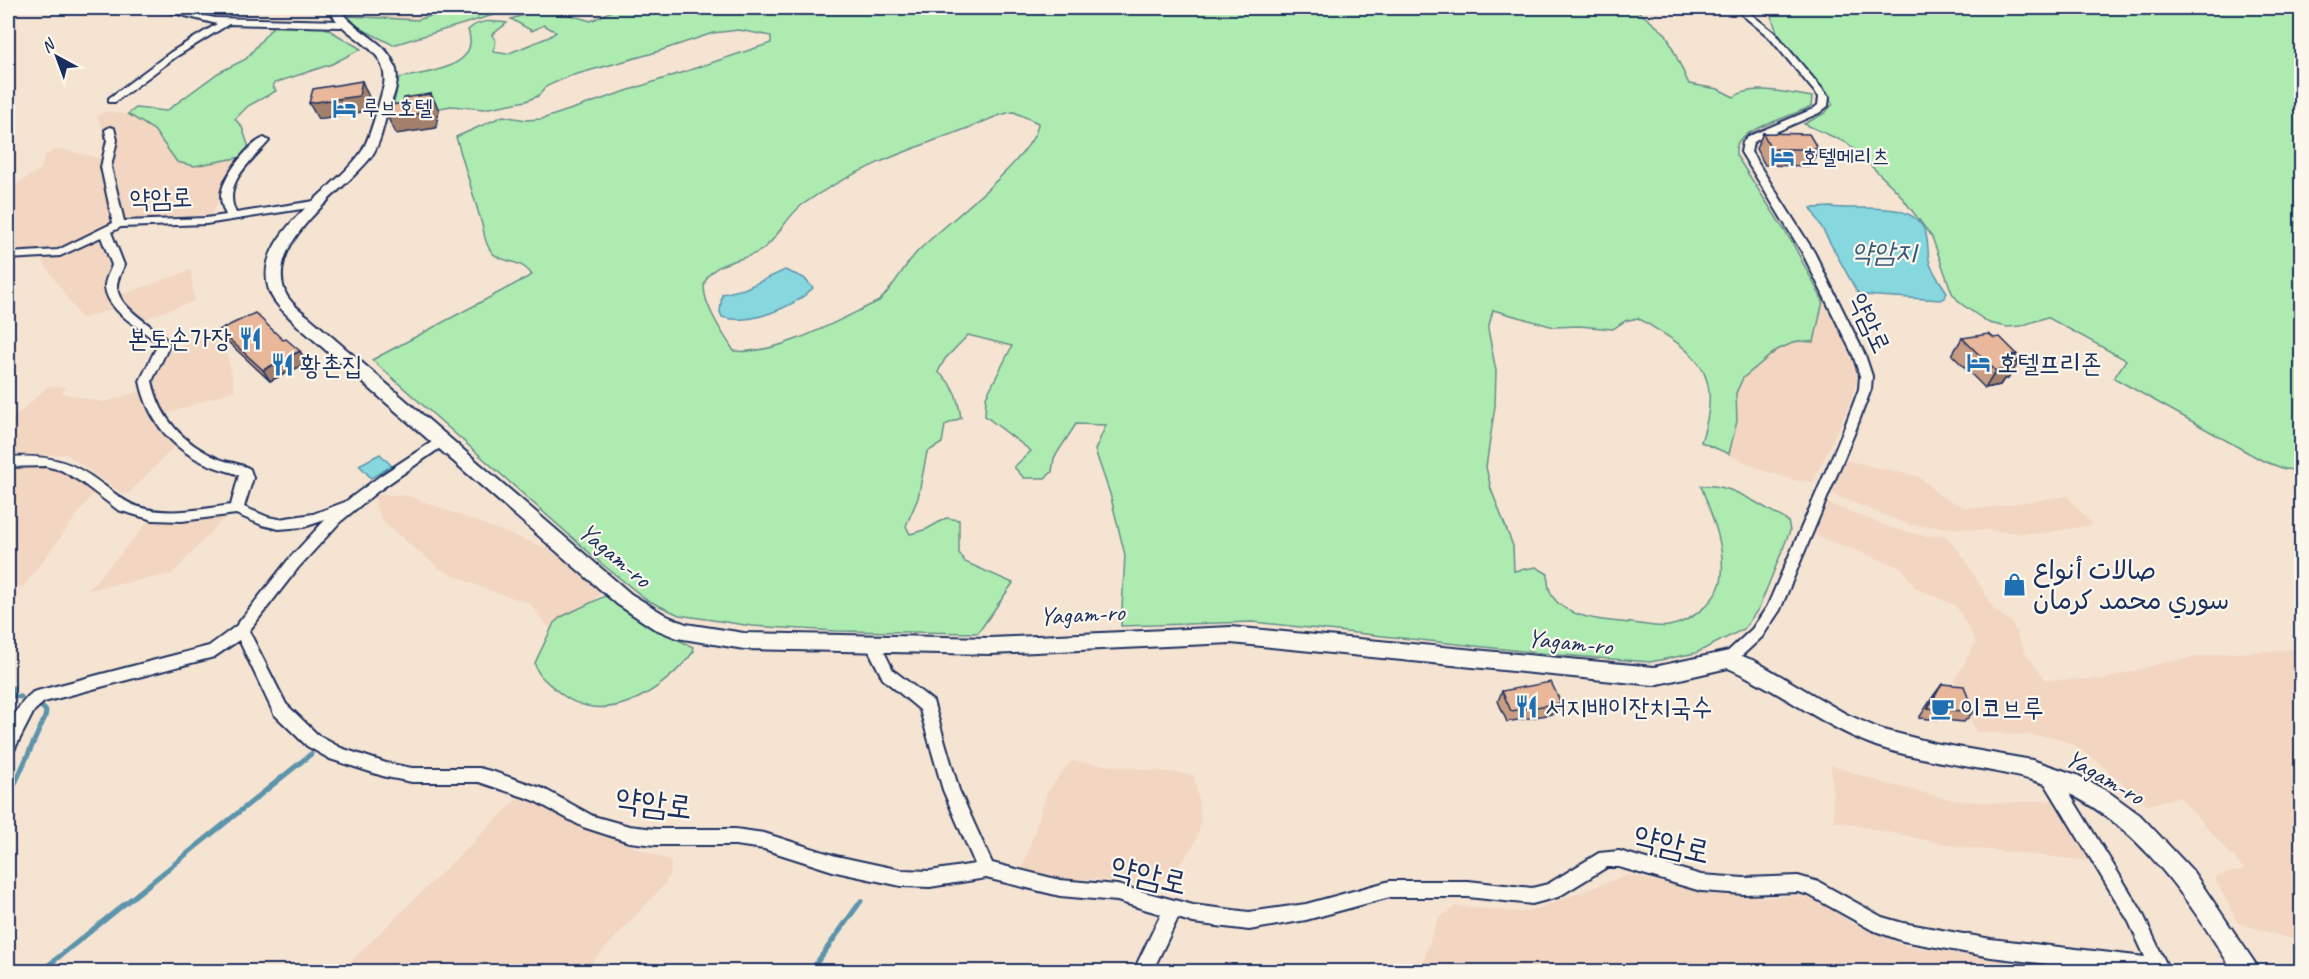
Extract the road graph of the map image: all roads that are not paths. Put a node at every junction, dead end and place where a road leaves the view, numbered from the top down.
1 (158, 8) edge
2 (1738, 8) edge
3 (338, 16) edge
4 (226, 22) junction
5 (112, 100) dead end
6 (110, 130) dead end
7 (264, 141) dead end
8 (321, 203) junction
9 (233, 217) junction
10 (120, 224) junction
11 (105, 232) junction
12 (8, 256) edge
13 (443, 441) junction
14 (8, 462) edge
15 (351, 505) junction
16 (237, 509) junction
17 (241, 630) junction
18 (873, 643) junction
19 (1729, 658) junction
20 (8, 745) edge
21 (2049, 775) junction
22 (986, 870) junction
23 (1173, 909) junction
24 (2097, 966) edge
25 (1142, 972) edge
26 (2249, 972) edge

1 - 4 street
2 - 19 street, 약암로
3 - 4 street
3 - 8 street, Yagam-ro
4 - 5 street
6 - 10 street
7 - 9 street
8 - 9 street, 약암로
8 - 13 street, Yagam-ro
9 - 10 street, 약암로
10 - 11 street, 약암로
11 - 12 street, 약암로
11 - 16 street
13 - 15 street
13 - 18 street, Yagam-ro
14 - 16 street
15 - 16 street
15 - 17 street
17 - 20 street
17 - 22 street, 약암로
18 - 19 street, Yagam-ro
18 - 22 street
19 - 21 street, Yagam-ro
21 - 24 street, 약암로
21 - 26 street, Yagam-ro
22 - 23 street, 약암로
23 - 24 street, 약암로
23 - 25 street

